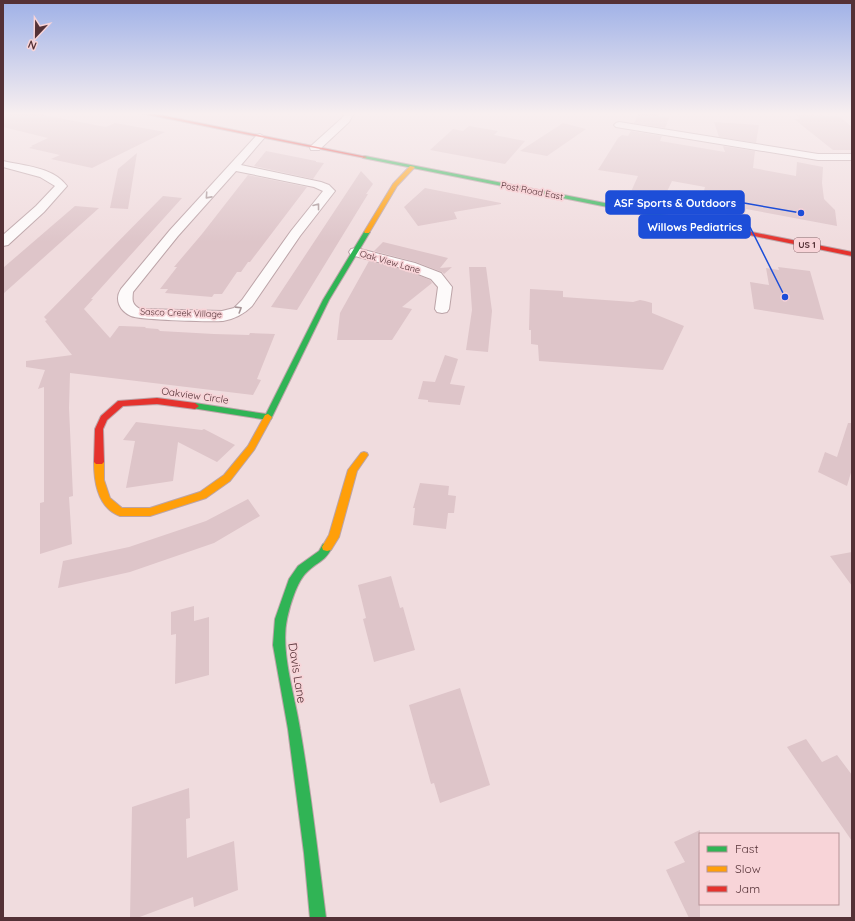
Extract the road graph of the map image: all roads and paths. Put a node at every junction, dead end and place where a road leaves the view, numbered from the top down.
1 (244, 156) edge
2 (356, 156) edge
3 (812, 156) edge
4 (852, 157) edge
5 (3, 164) edge
6 (234, 167) junction
7 (412, 167) junction
8 (3, 242) edge
9 (356, 252) junction
10 (852, 254) edge
11 (442, 309) dead end
12 (268, 417) junction
13 (364, 455) dead end
14 (318, 918) edge

1 - 6 street, Sasco Creek Village
2 - 7 street, Post Road East / US 1
3 - 4 street
5 - 8 street
6 -> 6 street, Sasco Creek Village
7 - 9 street, Oakview Circle
7 - 10 street, Post Road East / US 1
9 - 11 street, Oak View Lane
9 - 12 street, Oakview Circle
12 - 12 street, Oakview Circle
13 - 14 street, Davis Lane

